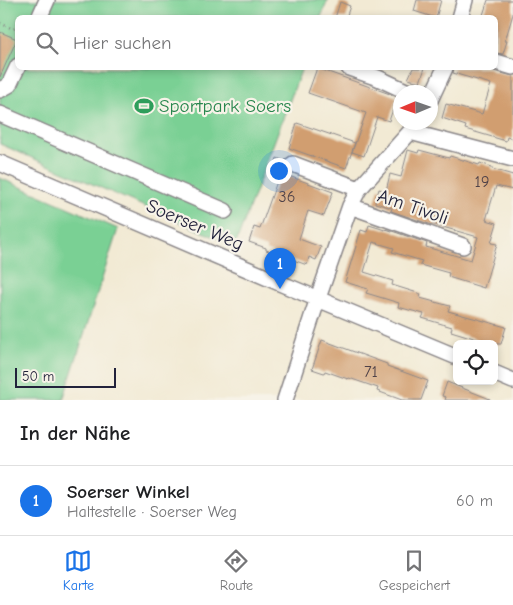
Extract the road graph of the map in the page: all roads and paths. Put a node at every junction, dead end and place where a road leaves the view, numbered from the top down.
1 (47, 0) edge
2 (465, 0) edge
3 (40, 15) edge
4 (461, 15) edge
5 (0, 23) edge
6 (15, 28) edge
7 (498, 63) edge
8 (513, 67) edge
9 (16, 70) edge
10 (355, 70) edge
11 (444, 70) edge
12 (393, 85) edge
13 (437, 85) edge
14 (0, 90) edge
15 (0, 114) edge
16 (410, 130) edge
17 (422, 130) edge
18 (513, 159) edge
19 (0, 163) edge
20 (293, 164) dead end
21 (359, 189) junction
22 (350, 206) junction
23 (225, 211) dead end
24 (463, 246) dead end
25 (318, 298) junction
26 (453, 355) edge
27 (498, 375) edge
28 (513, 381) edge
29 (285, 400) edge

1 - 3 street
2 - 4 street
5 - 6 path
7 - 8 street
9 - 14 street
10 - 12 street
11 - 13 street
15 - 23 street
16 - 21 street, Am Tivoli
17 - 18 street
19 - 25 street, Soerser Weg
20 - 21 street, Am Tivoli
21 - 22 street, Am Tivoli
22 - 24 street, Am Tivoli
22 - 25 street, Am Tivoli
25 - 26 street, Soerser Weg
25 - 29 street, Am Tivoli
27 - 28 street

